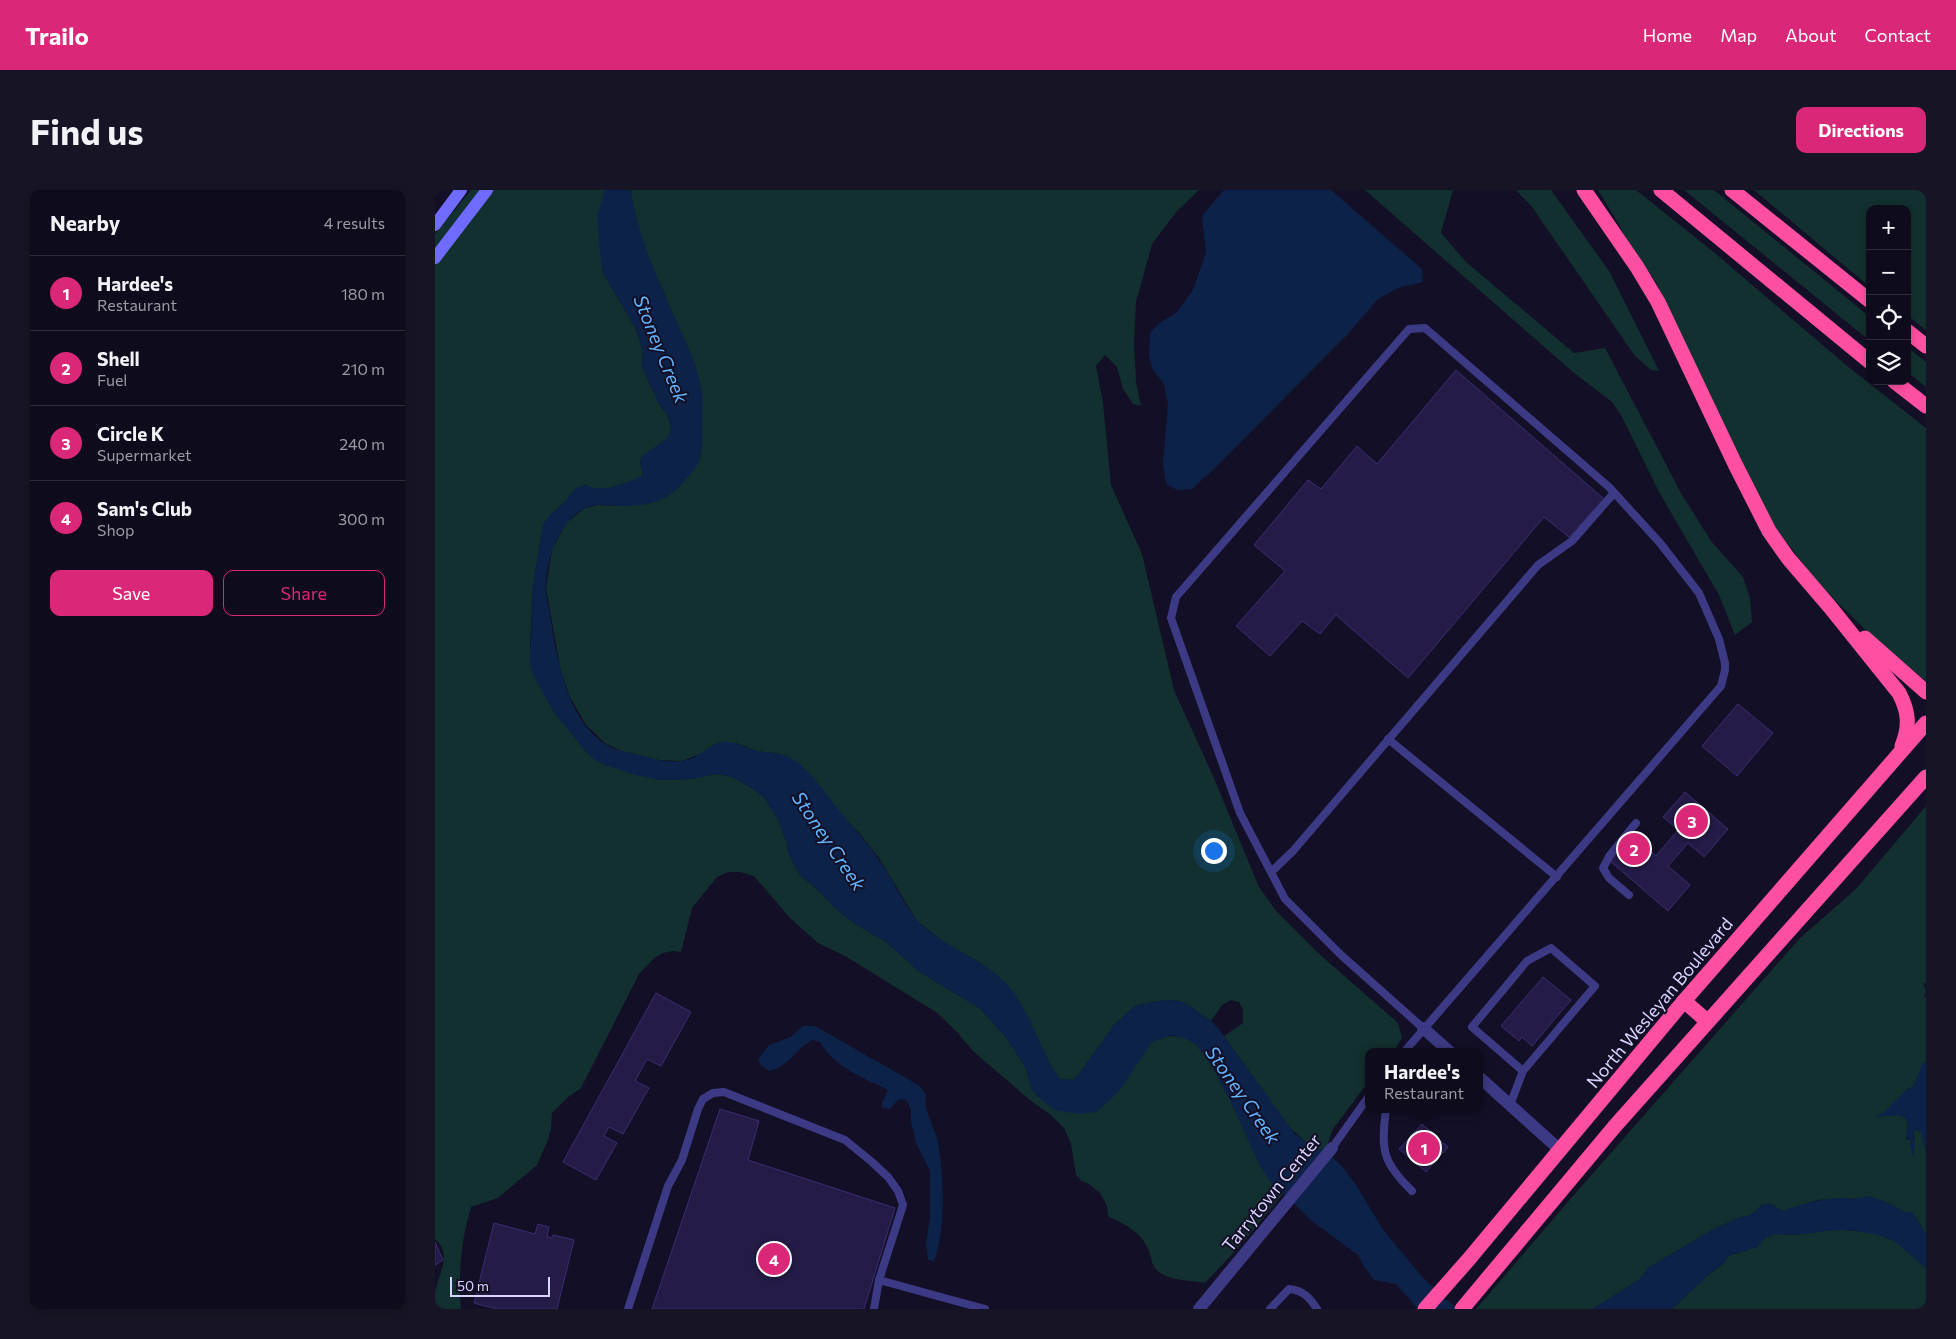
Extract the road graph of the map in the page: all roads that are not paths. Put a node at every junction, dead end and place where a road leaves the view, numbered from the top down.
1 (461, 190) edge
2 (487, 190) edge
3 (1584, 190) edge
4 (1661, 190) edge
5 (1732, 190) edge
6 (435, 225) edge
7 (435, 258) edge
8 (1866, 298) edge
9 (1911, 334) edge
10 (1926, 346) edge
11 (1866, 359) edge
12 (1899, 385) edge
13 (1926, 406) edge
14 (1614, 493) junction
15 (1830, 607) junction
16 (1926, 692) edge
17 (1926, 723) edge
18 (1388, 739) junction
19 (1897, 756) junction
20 (1926, 777) edge
21 (1636, 823) dead end
22 (1271, 872) junction
23 (1557, 877) junction
24 (1629, 895) dead end
25 (1684, 1001) junction
26 (1707, 1021) junction
27 (1423, 1028) junction
28 (1407, 1048) edge
29 (1446, 1048) edge
30 (1523, 1071) junction
31 (1483, 1081) edge
32 (1365, 1102) edge
33 (1510, 1105) junction
34 (1385, 1113) edge
35 (1332, 1148) joint
36 (1560, 1150) junction
37 (1412, 1191) dead end
38 (879, 1280) junction
39 (628, 1309) edge
40 (874, 1309) edge
41 (985, 1309) edge
42 (1199, 1309) edge
43 (1270, 1309) edge
44 (1317, 1309) edge
45 (1425, 1309) edge
46 (1462, 1309) edge

1 - 6 street
2 - 7 street
3 - 15 highway
4 - 11 highway
5 - 8 highway
9 - 10 highway
12 - 13 highway
14 - 18 lane
14 - 22 lane
14 - 23 lane
15 - 16 highway
15 - 19 highway
17 - 19 highway, North Wesleyan Boulevard
18 - 22 lane
18 - 23 lane
19 - 25 highway, North Wesleyan Boulevard
20 - 26 highway
21 - 24 lane
22 - 27 lane
23 - 27 lane
25 - 26 highway
25 - 36 highway, North Wesleyan Boulevard
26 - 46 highway
27 - 28 lane
27 - 29 street
30 - 30 lane
30 - 33 lane
31 - 33 street
32 - 35 lane, Tarrytown Center
33 - 36 street
34 - 37 lane
35 - 42 street, Tarrytown Center
36 - 45 highway, North Wesleyan Boulevard
38 - 39 lane
38 - 40 lane
38 - 41 lane
43 - 44 lane

